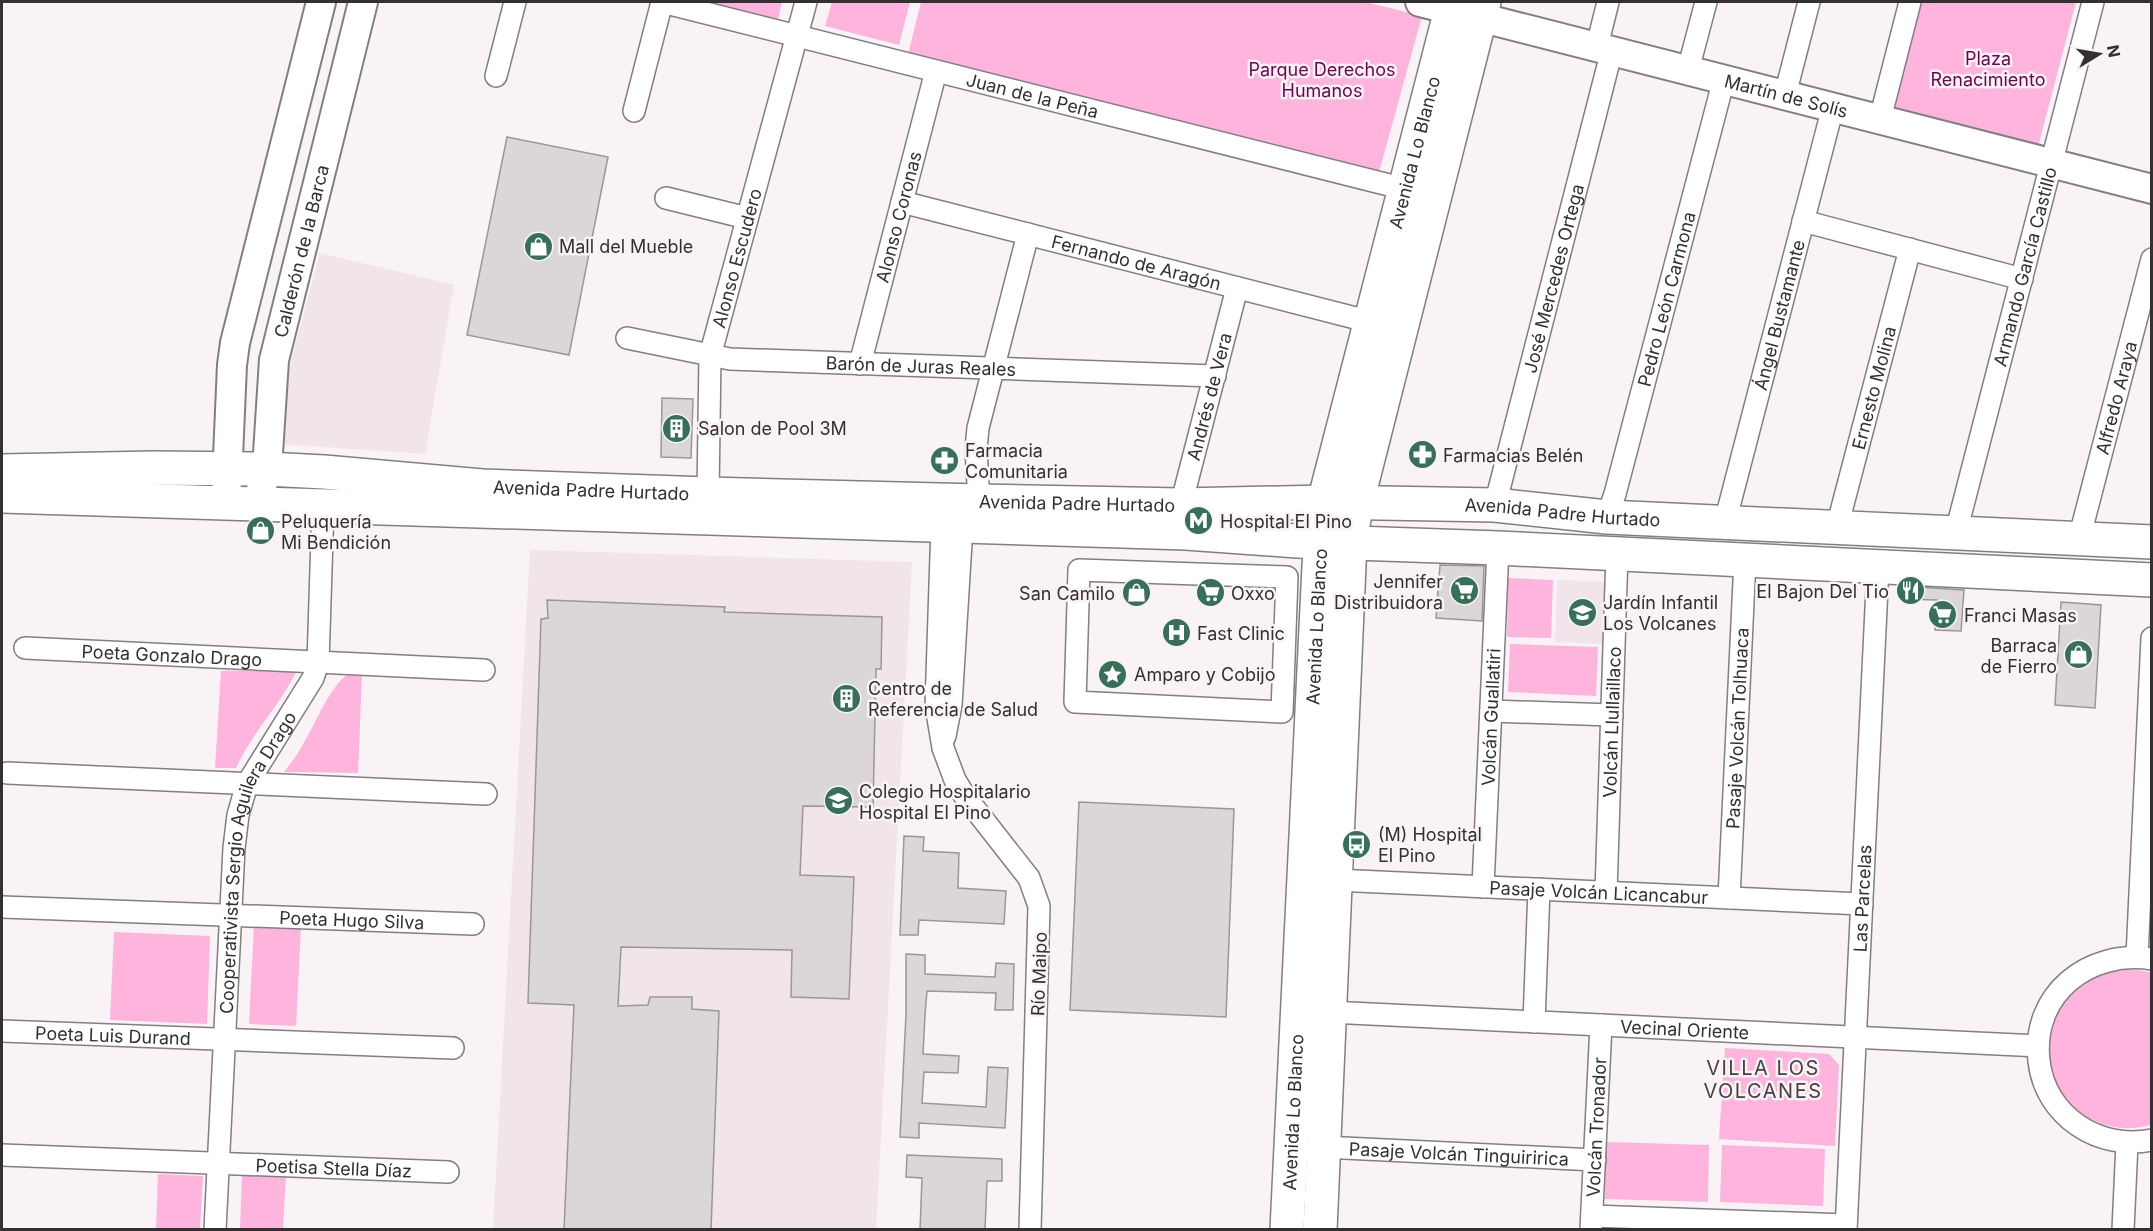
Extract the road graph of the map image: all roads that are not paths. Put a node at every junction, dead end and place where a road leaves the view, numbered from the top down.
1 (321, 2) edge
2 (363, 2) edge
3 (515, 2) edge
4 (662, 2) edge
5 (806, 2) edge
6 (1420, 2) edge
7 (1608, 2) edge
8 (1706, 2) edge
9 (1809, 2) edge
10 (1910, 2) edge
11 (2093, 2) edge
12 (1467, 7) edge
13 (796, 35) junction
14 (1605, 48) junction
15 (936, 70) junction
16 (1688, 70) junction
17 (496, 76) dead end
18 (1724, 79) junction
19 (1785, 95) junction
20 (1833, 107) junction
21 (634, 111) dead end
22 (1880, 119) junction
23 (2052, 163) junction
24 (1405, 189) junction
25 (2151, 189) edge
26 (666, 198) dead end
27 (902, 202) junction
28 (747, 218) junction
29 (1803, 221) junction
30 (1028, 234) junction
31 (1910, 249) junction
32 (2151, 259) edge
33 (2022, 279) junction
34 (1238, 288) junction
35 (1371, 322) junction
36 (240, 323) junction
37 (282, 330) junction
38 (627, 338) dead end
39 (710, 356) junction
40 (860, 364) junction
41 (993, 368) junction
42 (1215, 376) junction
43 (228, 469) junction
44 (267, 470) junction
45 (2, 471) edge
46 (2, 496) edge
47 (1324, 502) junction
48 (1357, 502) junction
49 (242, 503) junction
50 (1181, 504) junction
51 (1495, 505) junction
52 (323, 506) junction
53 (712, 506) junction
54 (1607, 517) junction
55 (961, 518) junction
56 (1725, 522) junction
57 (1837, 527) junction
58 (1956, 532) junction
59 (2079, 539) junction
60 (1336, 542) junction
61 (2151, 542) edge
62 (1498, 548) junction
63 (1617, 554) junction
64 (1745, 560) junction
65 (1878, 567) junction
66 (2151, 580) edge
67 (2151, 638) edge
68 (25, 648) dead end
69 (318, 663) junction
70 (484, 670) dead end
71 (1075, 702) joint
72 (1491, 711) junction
73 (1612, 715) junction
74 (7, 773) dead end
75 (247, 784) junction
76 (486, 794) dead end
77 (1335, 880) junction
78 (1483, 886) junction
79 (1539, 889) junction
80 (1606, 892) junction
81 (1729, 898) junction
82 (1862, 904) junction
83 (2, 907) edge
84 (231, 915) junction
85 (473, 924) dead end
86 (2144, 958) edge
87 (1329, 1012) junction
88 (1534, 1022) junction
89 (1602, 1025) junction
90 (2, 1031) edge
91 (1855, 1038) junction
92 (225, 1039) junction
93 (2038, 1046) junction
94 (453, 1048) dead end
95 (2151, 1140) edge
96 (2127, 1143) junction
97 (1323, 1147) junction
98 (2, 1155) edge
99 (1595, 1160) junction
100 (219, 1162) junction
101 (448, 1172) dead end
102 (1592, 1223) edge
103 (1712, 1225) edge
104 (1846, 1227) edge
105 (215, 1230) edge
106 (1030, 1230) edge
107 (1287, 1230) edge
108 (1320, 1230) edge
109 (2123, 1230) edge

1 - 36 street
2 - 37 street, Calderón de la Barca
3 - 17 street
4 - 13 street, Juan de la Peña
4 - 21 street, Juan de la Peña
5 - 13 street, Alonso Escudero
6 - 12 street, Martín de Solís
7 - 14 street, José Mercedes Ortega
8 - 16 street
9 - 19 street
10 - 22 street
11 - 23 street, Armando García Castillo
12 - 14 street, Martín de Solís
12 - 24 main road, Avenida Lo Blanco
12 - 48 main road, Avenida Lo Blanco
13 - 15 street, Juan de la Peña
13 - 28 street, Alonso Escudero
14 - 16 street, Martín de Solís
14 - 51 street, José Mercedes Ortega
15 - 24 street, Juan de la Peña
15 - 27 street, Alonso Coronas
16 - 18 street, Martín de Solís
18 - 19 street, Martín de Solís
18 - 54 street, Pedro León Carmona
19 - 20 street, Martín de Solís
20 - 22 street, Martín de Solís
20 - 29 street, Ángel Bustamante
22 - 23 street, Martín de Solís
23 - 25 street, Martín de Solís
23 - 33 street, Armando García Castillo
24 - 35 main road, Avenida Lo Blanco
26 - 28 street
27 - 30 street, Fernando de Aragón
27 - 40 street, Alonso Coronas
28 - 39 street, Alonso Escudero
29 - 31 street
29 - 56 street, Ángel Bustamante
30 - 34 street, Fernando de Aragón
30 - 41 street, Río Maipo
31 - 33 street
31 - 57 street, Ernesto Molina
32 - 59 street, Alfredo Araya
33 - 58 street, Armando García Castillo
34 - 35 street, Fernando de Aragón
34 - 42 street, Andrés de Vera
35 - 47 main road, Avenida Lo Blanco
36 - 37 street
36 - 43 street
37 - 44 street, Calderón de la Barca
38 - 39 street, Barón de Juras Reales
39 - 40 street, Barón de Juras Reales
39 - 53 street, Alonso Escudero
40 - 41 street, Barón de Juras Reales
41 - 42 street, Barón de Juras Reales
41 - 55 street, Río Maipo
42 - 50 street, Andrés de Vera
43 - 44 main road, Avenida Padre Hurtado
43 - 45 main road, Avenida Padre Hurtado
43 - 49 street
44 - 49 street, Calderón de la Barca
44 - 53 main road, Avenida Padre Hurtado
46 - 49 main road, Avenida Padre Hurtado
47 - 48 main road, Avenida Padre Hurtado
47 - 50 main road, Avenida Padre Hurtado
47 - 60 main road, Avenida Lo Blanco
48 - 51 main road, Avenida Padre Hurtado
48 - 60 main road, Avenida Lo Blanco
49 - 52 main road, Avenida Padre Hurtado
50 - 55 main road, Avenida Padre Hurtado
51 - 54 main road, Avenida Padre Hurtado
52 - 53 main road, Avenida Padre Hurtado
52 - 69 street, Cooperativista Sergio Aguilera Drago
53 - 55 main road, Avenida Padre Hurtado
53 - 55 main road, Avenida Padre Hurtado
54 - 56 main road, Avenida Padre Hurtado
55 - 60 main road, Avenida Padre Hurtado
55 - 106 street, Río Maipo
56 - 57 main road, Avenida Padre Hurtado
57 - 58 main road, Avenida Padre Hurtado
58 - 59 main road, Avenida Padre Hurtado
59 - 61 main road, Avenida Padre Hurtado
60 - 62 main road, Avenida Padre Hurtado
60 - 77 main road, Avenida Lo Blanco
60 - 107 main road, Avenida Lo Blanco
62 - 63 main road, Avenida Padre Hurtado
62 - 72 street, Volcán Guallatiri
63 - 64 main road, Avenida Padre Hurtado
63 - 73 street, Volcán Llullaillaco
64 - 65 main road, Avenida Padre Hurtado
64 - 81 street, Pasaje Volcán Tolhuaca
65 - 66 main road, Avenida Padre Hurtado
65 - 82 street, Las Parcelas
67 - 86 street
68 - 69 street, Poeta Gonzalo Drago
69 - 70 street, Poeta Gonzalo Drago
69 - 75 street, Cooperativista Sergio Aguilera Drago
71 - 71 street
72 - 73 street
72 - 78 street, Volcán Guallatiri
73 - 80 street, Volcán Llullaillaco
74 - 75 street
75 - 76 street
75 - 84 street, Cooperativista Sergio Aguilera Drago
77 - 78 street, Pasaje Volcán Licancabur
77 - 87 main road, Avenida Lo Blanco
78 - 79 street, Pasaje Volcán Licancabur
79 - 80 street, Pasaje Volcán Licancabur
79 - 88 street
80 - 81 street, Pasaje Volcán Licancabur
81 - 82 street, Pasaje Volcán Licancabur
82 - 91 street, Las Parcelas
83 - 84 street, Poeta Hugo Silva
84 - 85 street, Poeta Hugo Silva
84 - 92 street, Cooperativista Sergio Aguilera Drago
86 - 93 street
87 - 88 street, Vecinal Oriente
87 - 97 main road, Avenida Lo Blanco
88 - 89 street, Vecinal Oriente
89 - 91 street, Vecinal Oriente
89 - 99 street, Volcán Tronador
90 - 92 street, Poeta Luis Durand
91 - 93 street, Vecinal Oriente
91 - 104 street, Las Parcelas
92 - 94 street, Poeta Luis Durand
92 - 100 street, Cooperativista Sergio Aguilera Drago
93 - 96 street
95 - 96 street
96 - 109 street
97 - 99 street, Pasaje Volcán Tinguiririca
97 - 108 main road, Avenida Lo Blanco
98 - 100 street, Poetisa Stella Díaz
99 - 102 street, Volcán Tronador
100 - 101 street, Poetisa Stella Díaz
100 - 105 street, Cooperativista Sergio Aguilera Drago
102 - 103 street
103 - 104 street

